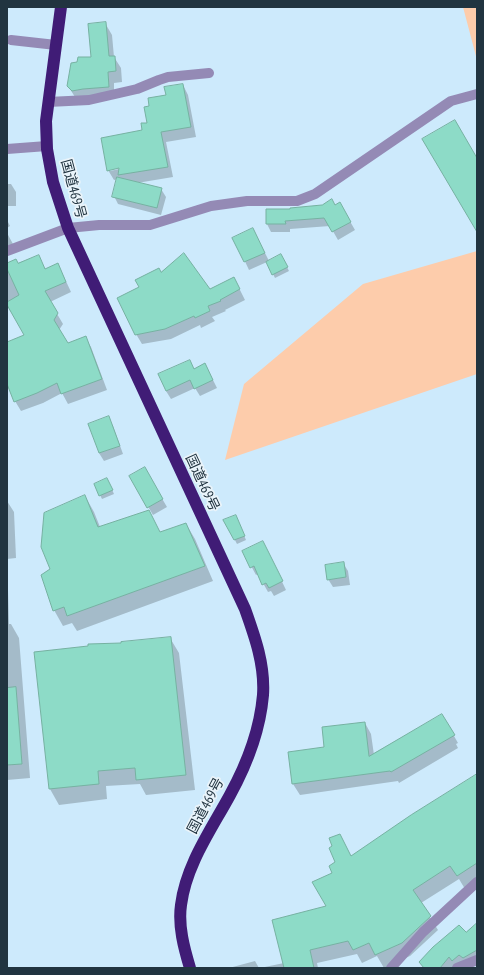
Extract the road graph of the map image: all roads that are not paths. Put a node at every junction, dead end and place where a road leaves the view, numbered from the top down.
1 (61, 7) edge
2 (11, 40) dead end
3 (56, 45) junction
4 (209, 73) dead end
5 (477, 94) edge
6 (48, 102) junction
7 (47, 146) junction
8 (7, 149) edge
9 (68, 228) junction
10 (7, 251) edge
11 (477, 882) edge
12 (477, 960) edge
13 (190, 968) edge
14 (391, 968) edge
15 (457, 968) edge

1 - 3 highway, 国道469号
2 - 3 street
3 - 6 highway, 国道469号
4 - 6 street
5 - 9 street
6 - 7 highway, 国道469号
7 - 8 street
7 - 9 highway, 国道469号
9 - 10 street
9 - 13 highway, 国道469号
11 - 14 street
12 - 15 street

